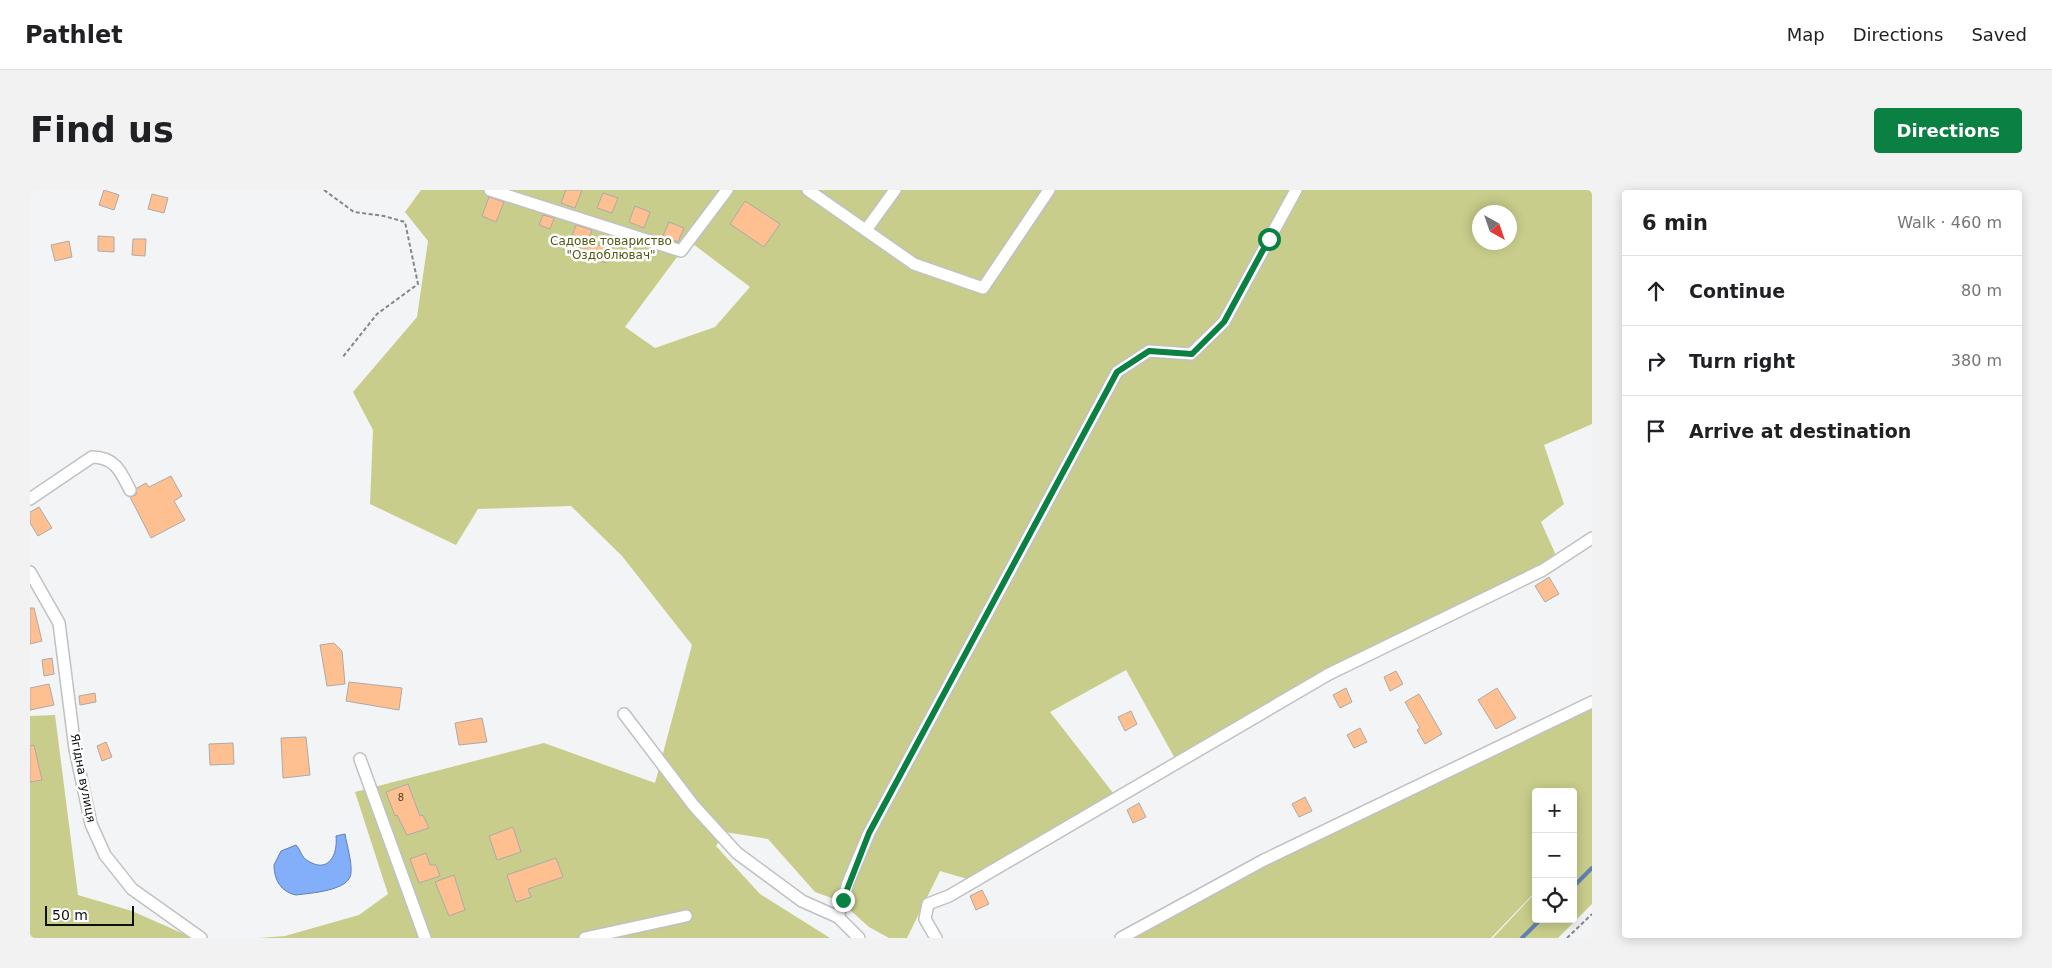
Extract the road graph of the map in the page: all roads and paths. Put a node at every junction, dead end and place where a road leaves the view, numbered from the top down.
1 (324, 190) edge
2 (490, 190) edge
3 (726, 190) edge
4 (808, 190) edge
5 (895, 190) edge
6 (1049, 190) edge
7 (1296, 190) edge
8 (866, 230) junction
9 (342, 358) dead end
10 (130, 490) dead end
11 (30, 499) edge
12 (1592, 538) edge
13 (30, 572) edge
14 (1592, 702) edge
15 (624, 714) dead end
16 (360, 759) dead end
17 (1592, 914) edge
18 (686, 916) dead end
19 (838, 917) junction
20 (201, 938) edge
21 (425, 938) edge
22 (585, 938) edge
23 (859, 938) edge
24 (936, 938) edge
25 (1121, 938) edge
26 (1567, 938) edge

1 - 9 path
2 - 3 street
4 - 8 street
5 - 8 street
6 - 8 street
7 - 19 street
10 - 11 street
12 - 24 street
13 - 20 street, Ягідна вулиця
14 - 25 street
15 - 19 street
16 - 21 street
17 - 26 path
18 - 22 street
19 - 23 street

